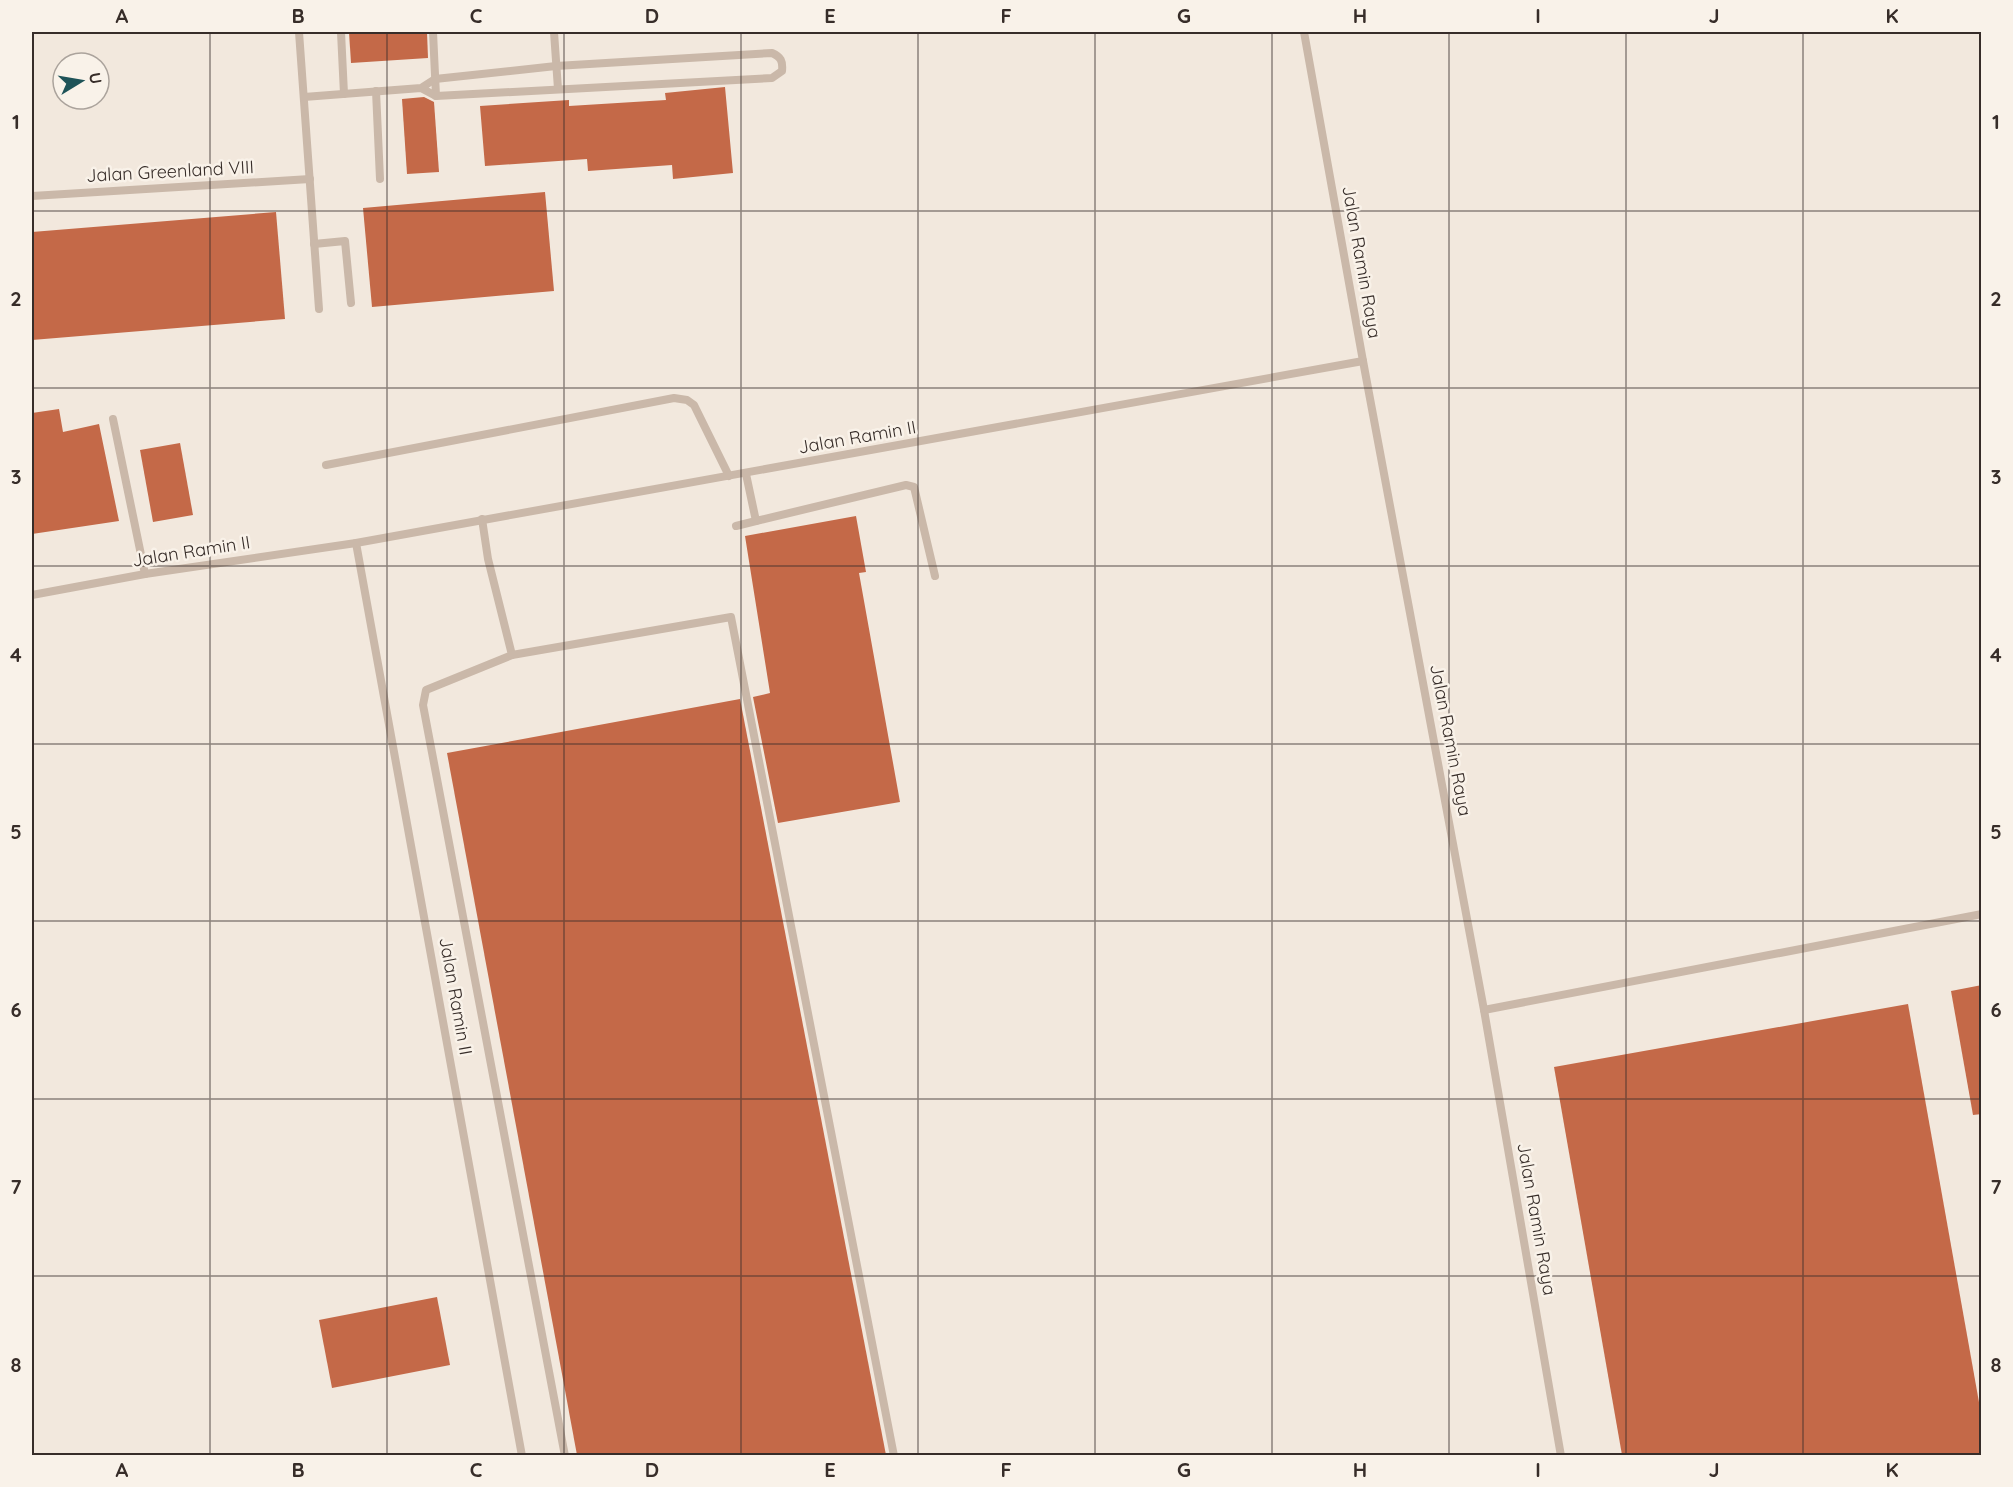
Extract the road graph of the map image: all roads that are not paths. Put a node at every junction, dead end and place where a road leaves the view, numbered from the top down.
1 (299, 32) edge
2 (341, 32) edge
3 (433, 32) edge
4 (554, 32) edge
5 (1304, 32) edge
6 (556, 66) junction
7 (435, 79) junction
8 (421, 88) junction
9 (558, 88) junction
10 (376, 91) junction
11 (344, 94) junction
12 (436, 96) junction
13 (304, 97) junction
14 (310, 179) junction
15 (380, 179) dead end
16 (32, 196) edge
17 (314, 244) junction
18 (351, 303) dead end
19 (319, 309) dead end
20 (1363, 362) junction
21 (113, 419) dead end
22 (326, 465) dead end
23 (746, 474) junction
24 (729, 477) junction
25 (482, 519) junction
26 (756, 521) junction
27 (736, 526) dead end
28 (356, 543) junction
29 (145, 574) junction
30 (935, 576) dead end
31 (32, 595) edge
32 (512, 655) junction
33 (1982, 914) edge
34 (1484, 1010) junction
35 (522, 1455) edge
36 (565, 1455) edge
37 (894, 1455) edge
38 (1561, 1455) edge

1 - 13 lane
2 - 11 lane
3 - 7 lane
4 - 6 lane
5 - 20 lane, Jalan Ramin Raya
6 - 7 lane
6 - 9 lane
6 - 9 lane
7 - 8 lane
7 - 12 lane
8 - 10 lane
8 - 12 lane
9 - 12 lane
10 - 11 lane
10 - 15 lane
11 - 13 lane
13 - 14 lane
14 - 16 lane, Jalan Greenland VIII
14 - 17 lane
17 - 18 lane
17 - 19 lane
20 - 23 lane, Jalan Ramin II
20 - 34 lane, Jalan Ramin Raya
21 - 29 lane
22 - 24 lane
23 - 24 lane, Jalan Ramin II
23 - 26 lane
24 - 25 lane, Jalan Ramin II
25 - 28 lane, Jalan Ramin II
25 - 32 lane
26 - 27 lane
26 - 30 lane
28 - 29 lane, Jalan Ramin II
28 - 35 lane, Jalan Ramin II
29 - 31 lane, Jalan Ramin II
32 - 36 lane
32 - 37 lane
33 - 34 lane
34 - 38 lane, Jalan Ramin Raya

